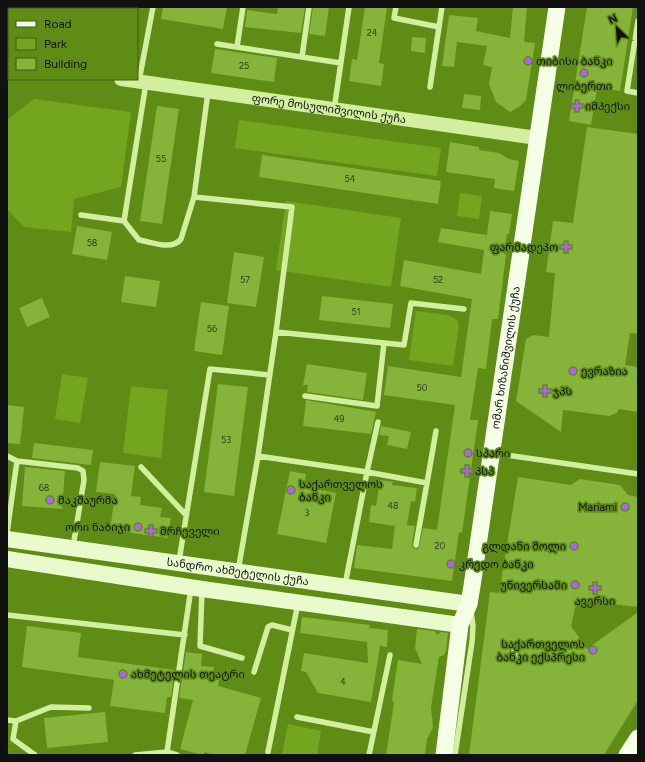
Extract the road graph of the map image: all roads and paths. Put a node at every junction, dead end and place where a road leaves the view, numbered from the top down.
1 (153, 7) edge
2 (243, 7) edge
3 (309, 7) edge
4 (349, 7) edge
5 (396, 7) edge
6 (442, 7) edge
7 (556, 7) edge
8 (638, 21) edge
9 (439, 27) junction
10 (217, 44) dead end
11 (237, 47) junction
12 (302, 57) junction
13 (341, 63) junction
14 (128, 80) edge
15 (143, 82) junction
16 (430, 87) dead end
17 (208, 91) junction
18 (638, 93) edge
19 (334, 110) junction
20 (537, 138) junction
21 (194, 197) junction
22 (81, 215) dead end
23 (124, 221) junction
24 (464, 309) dead end
25 (276, 332) junction
26 (384, 343) junction
27 (270, 374) junction
28 (305, 396) dead end
29 (378, 422) dead end
30 (436, 431) dead end
31 (491, 452) junction
32 (7, 456) edge
33 (258, 456) junction
34 (18, 461) junction
35 (141, 467) dead end
36 (367, 472) junction
37 (638, 474) edge
38 (427, 483) junction
39 (186, 515) junction
40 (7, 533) edge
41 (7, 539) edge
42 (416, 545) dead end
43 (72, 548) junction
44 (7, 559) edge
45 (182, 564) junction
46 (238, 572) junction
47 (192, 588) junction
48 (345, 588) junction
49 (394, 594) junction
50 (298, 602) junction
51 (469, 604) junction
52 (7, 615) edge
53 (392, 616) junction
54 (467, 625) junction
55 (292, 630) junction
56 (184, 635) junction
57 (513, 647) dead end
58 (390, 655) dead end
59 (242, 658) dead end
60 (517, 659) dead end
61 (254, 672) dead end
62 (89, 708) dead end
63 (298, 717) dead end
64 (7, 720) edge
65 (16, 722) junction
66 (374, 732) junction
67 (638, 738) edge
68 (167, 752) junction
69 (268, 752) dead end
70 (35, 755) edge
71 (135, 755) edge
72 (177, 755) edge
73 (369, 755) edge
74 (444, 755) edge
75 (456, 755) edge
76 (628, 755) edge

1 - 15 lane
2 - 11 lane
3 - 12 lane
4 - 13 lane
5 - 9 lane
6 - 9 lane
7 - 20 main road, ომარ ხიზანიშვილის ქუჩა
8 - 18 lane
9 - 16 lane
10 - 11 lane
11 - 12 lane
12 - 13 lane
13 - 19 lane
14 - 15 street, ფორე მოსულიშვილის ქუჩა
15 - 17 street, ფორე მოსულიშვილის ქუჩა
15 - 23 lane
17 - 19 street, ფორე მოსულიშვილის ქუჩა
17 - 21 lane
19 - 20 street, ფორე მოსულიშვილის ქუჩა
20 - 31 main road, ომარ ხიზანიშვილის ქუჩა
21 - 23 lane
21 - 25 lane
22 - 23 lane
24 - 26 lane
25 - 26 lane
25 - 27 lane
26 - 28 lane
27 - 33 lane
27 - 39 lane
29 - 36 lane
30 - 38 lane
31 - 37 lane
31 - 51 main road, ომარ ხიზანიშვილის ქუჩა
32 - 34 lane
33 - 36 lane
33 - 46 lane
34 - 40 lane
34 - 43 lane
35 - 39 lane
36 - 38 lane
36 - 48 lane
38 - 42 lane
39 - 45 lane
41 - 43 main road, სანდრო ახმეტელის ქუჩა
43 - 45 main road, სანდრო ახმეტელის ქუჩა
44 - 47 main road, სანდრო ახმეტელის ქუჩა
45 - 46 main road, სანდრო ახმეტელის ქუჩა
45 - 47 main road
46 - 48 main road, სანდრო ახმეტელის ქუჩა
47 - 50 main road, სანდრო ახმეტელის ქუჩა
47 - 56 lane
47 - 59 lane
48 - 49 main road, სანდრო ახმეტელის ქუჩა
49 - 51 main road, სანდრო ახმეტელის ქუჩა
49 - 53 main road
50 - 53 main road, სანდრო ახმეტელის ქუჩა
50 - 55 lane
51 - 54 main road, ომარ ხიზანიშვილის ქუჩა
52 - 56 lane
53 - 54 main road, სანდრო ახმეტელის ქუჩა
54 - 74 main road, ომარ ხიზანიშვილის ქუჩა
54 - 75 lane
55 - 61 lane
55 - 69 lane
56 - 68 lane
57 - 60 lane
58 - 66 lane
62 - 65 lane
63 - 66 lane
64 - 65 lane
65 - 70 lane
66 - 73 lane
67 - 76 main road
68 - 71 lane
68 - 72 lane

